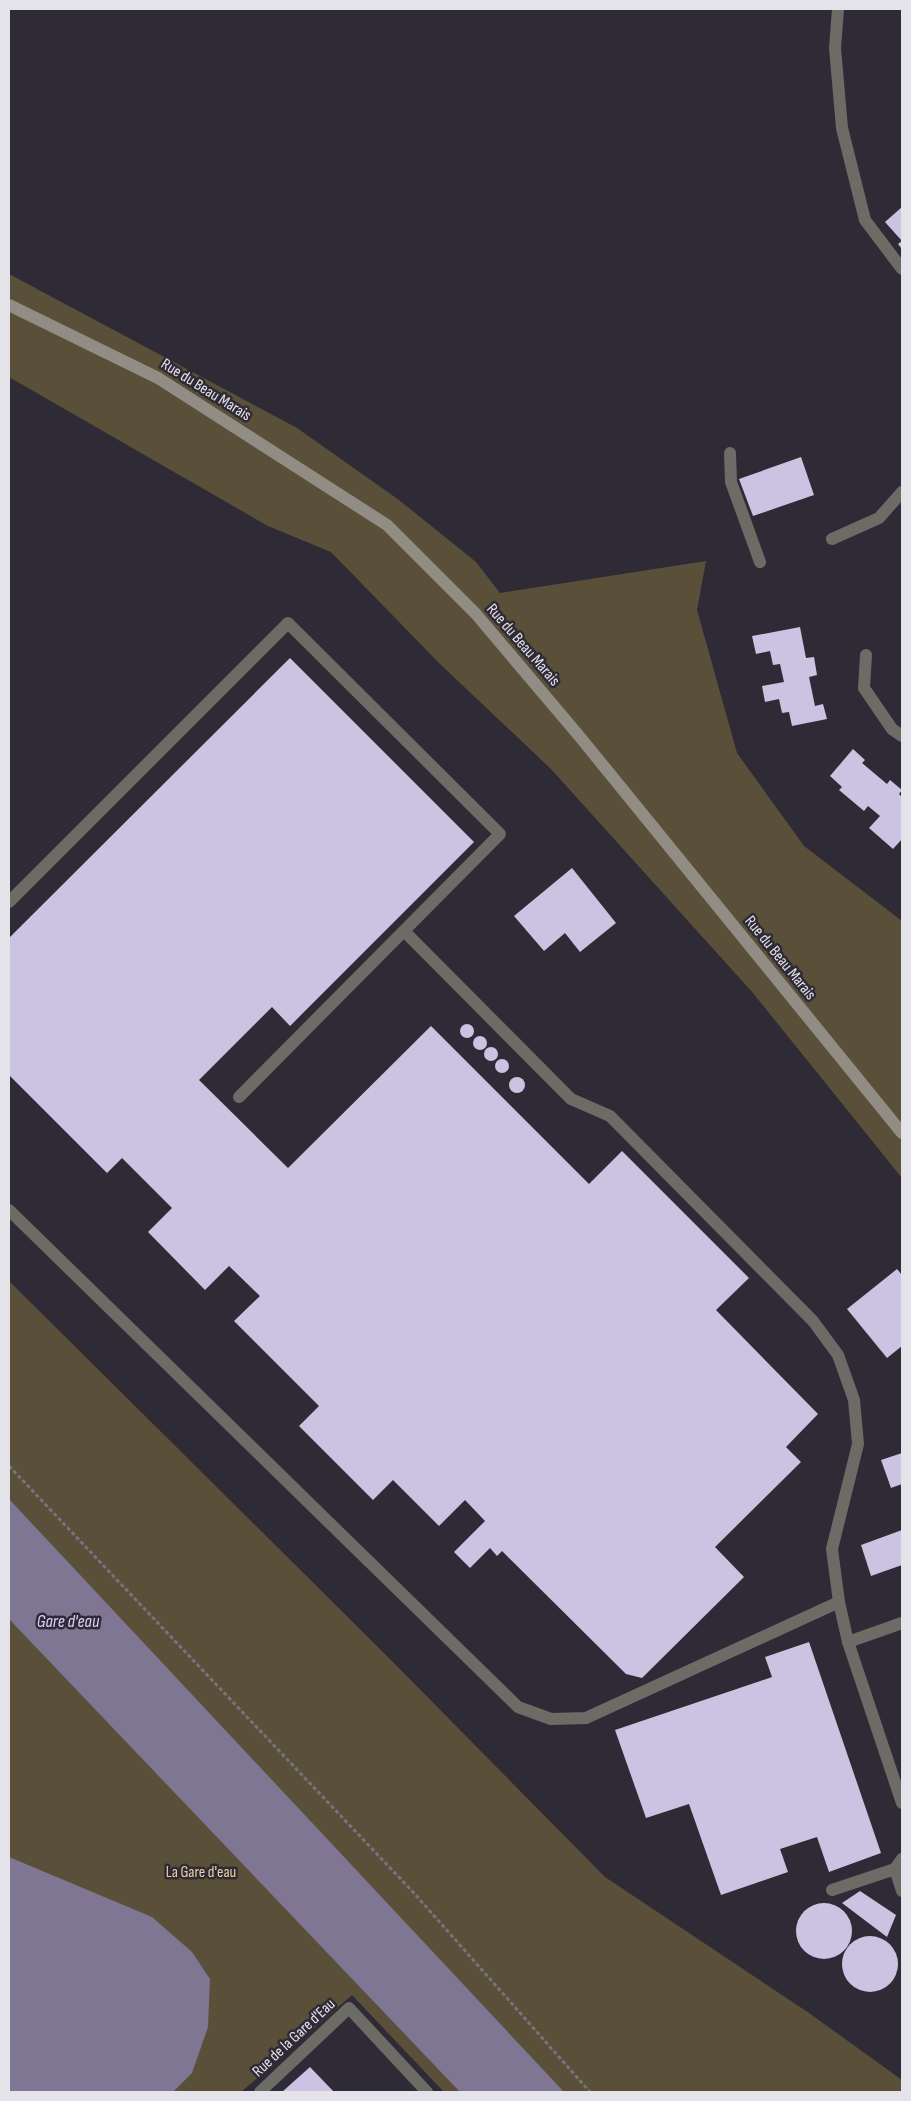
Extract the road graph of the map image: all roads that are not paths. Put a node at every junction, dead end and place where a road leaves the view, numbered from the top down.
1 (838, 9) edge
2 (902, 269) edge
3 (9, 305) edge
4 (730, 453) dead end
5 (902, 492) edge
6 (902, 508) edge
7 (879, 518) junction
8 (832, 539) dead end
9 (760, 562) dead end
10 (866, 655) dead end
11 (902, 736) edge
12 (9, 902) edge
13 (405, 932) junction
14 (239, 1097) dead end
15 (902, 1133) edge
16 (9, 1210) edge
17 (839, 1602) junction
18 (902, 1623) edge
19 (848, 1642) junction
20 (902, 1803) edge
21 (899, 1864) edge
22 (832, 1890) dead end
23 (902, 1891) edge
24 (260, 2092) edge
25 (427, 2092) edge

1 - 2 street
3 - 15 street, Rue du Beau Marais
4 - 9 street
5 - 7 street
6 - 7 street
7 - 8 street
10 - 11 street
12 - 13 street
13 - 14 street
13 - 17 street
16 - 17 street
17 - 19 street
18 - 19 street
19 - 20 street
21 - 22 street
21 - 23 street
24 - 25 street, Rue de la Gare d'Eau

